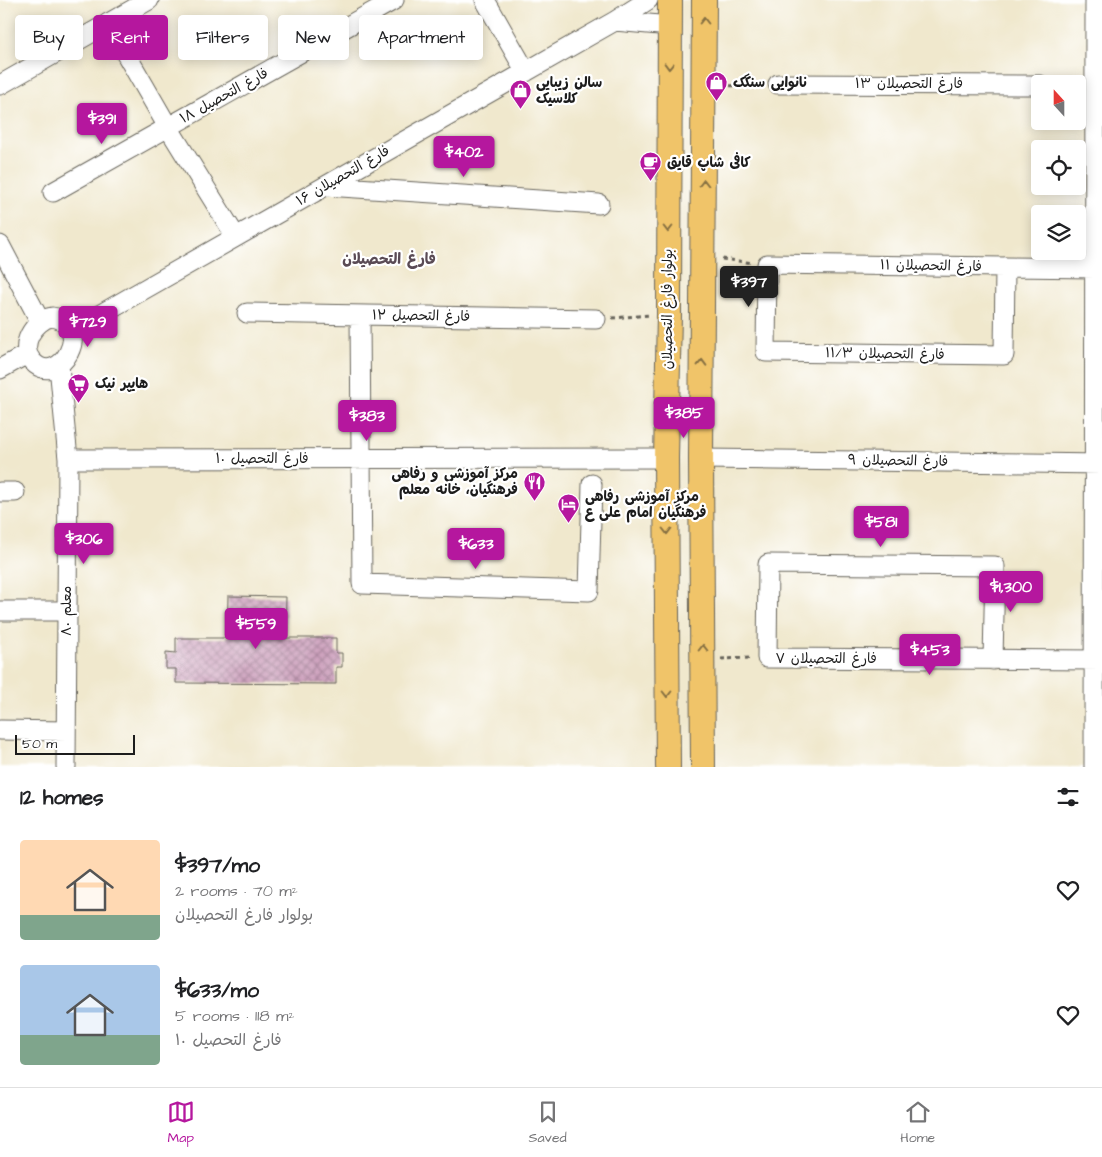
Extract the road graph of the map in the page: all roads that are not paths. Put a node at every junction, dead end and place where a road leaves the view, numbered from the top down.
1 (149, 0) edge
2 (394, 0) edge
3 (486, 0) edge
4 (648, 0) edge
5 (670, 0) edge
6 (704, 0) edge
7 (1094, 0) edge
8 (122, 15) edge
9 (616, 21) junction
10 (670, 26) junction
11 (93, 32) edge
12 (129, 60) edge
13 (526, 72) junction
14 (778, 84) road end
15 (0, 85) edge
16 (1031, 85) edge
17 (1086, 85) edge
18 (168, 127) junction
19 (326, 186) junction
20 (53, 192) dead end
21 (599, 204) dead end
22 (236, 237) junction
23 (0, 245) edge
24 (1006, 266) junction
25 (1098, 268) edge
26 (247, 313) dead end
27 (360, 315) junction
28 (596, 319) road end
29 (40, 321) junction
30 (72, 331) junction
31 (766, 352) joint
32 (27, 354) junction
33 (59, 366) junction
34 (0, 369) edge
35 (666, 458) junction
36 (361, 459) junction
37 (701, 459) junction
38 (68, 460) junction
39 (1098, 464) edge
40 (592, 484) dead end
41 (0, 611) edge
42 (67, 611) junction
43 (993, 660) junction
44 (1098, 660) edge
45 (0, 730) edge
46 (66, 730) junction
47 (66, 767) edge
48 (668, 767) edge
49 (703, 767) edge
50 (1094, 767) edge

1 - 8 street
2 - 18 street, فارغ التحصیل ۱۸
3 - 13 street
4 - 9 street, فارغ التحصیلان ۱۶
5 - 10 main road, بولوار فارغ التحصیلان
37 -> 6 main road
7 - 17 street
9 - 10 street
9 - 13 street, فارغ التحصیلان ۱۶
10 -> 35 main road, بولوار فارغ التحصیلان
11 - 15 street
12 - 18 street
13 - 19 street, فارغ التحصیلان ۱۶
14 - 16 street, فارغ التحصیلان ۱۳
17 - 25 street
18 - 20 street, فارغ التحصیل ۱۸
18 - 22 street
19 - 21 street
19 - 22 street, فارغ التحصیلان ۱۶
22 - 30 street, فارغ التحصیلان ۱۶
23 - 29 street
24 - 25 street, فارغ التحصیلان ۱۱
24 - 31 street, فارغ التحصیلان ۱۱
24 - 31 street, فارغ التحصیلان ۱۱/۳
25 - 39 street
26 - 27 street, فارغ التحصیل ۱۲
27 - 28 street, فارغ التحصیل ۱۲
27 - 36 street
29 - 30 street
29 - 32 street
30 - 33 street
32 - 33 street
32 - 34 street
33 - 38 street, معلم ۸۰
35 - 36 street, فارغ التحصیل ۱۰
35 - 37 main road
35 -> 48 main road, بولوار فارغ التحصیلان
36 - 38 street, فارغ التحصیل ۱۰
36 - 40 street
37 - 39 street, فارغ التحصیلان ۹
49 -> 37 main road
38 - 42 street, معلم ۸۰
39 - 44 street
41 - 42 street
42 - 46 street, معلم ۸۰
43 - 43 street, فارغ التحصیلان ۷
43 - 44 street, فارغ التحصیلان ۷
44 - 50 street
45 - 46 street
46 - 47 street, معلم ۸۰

